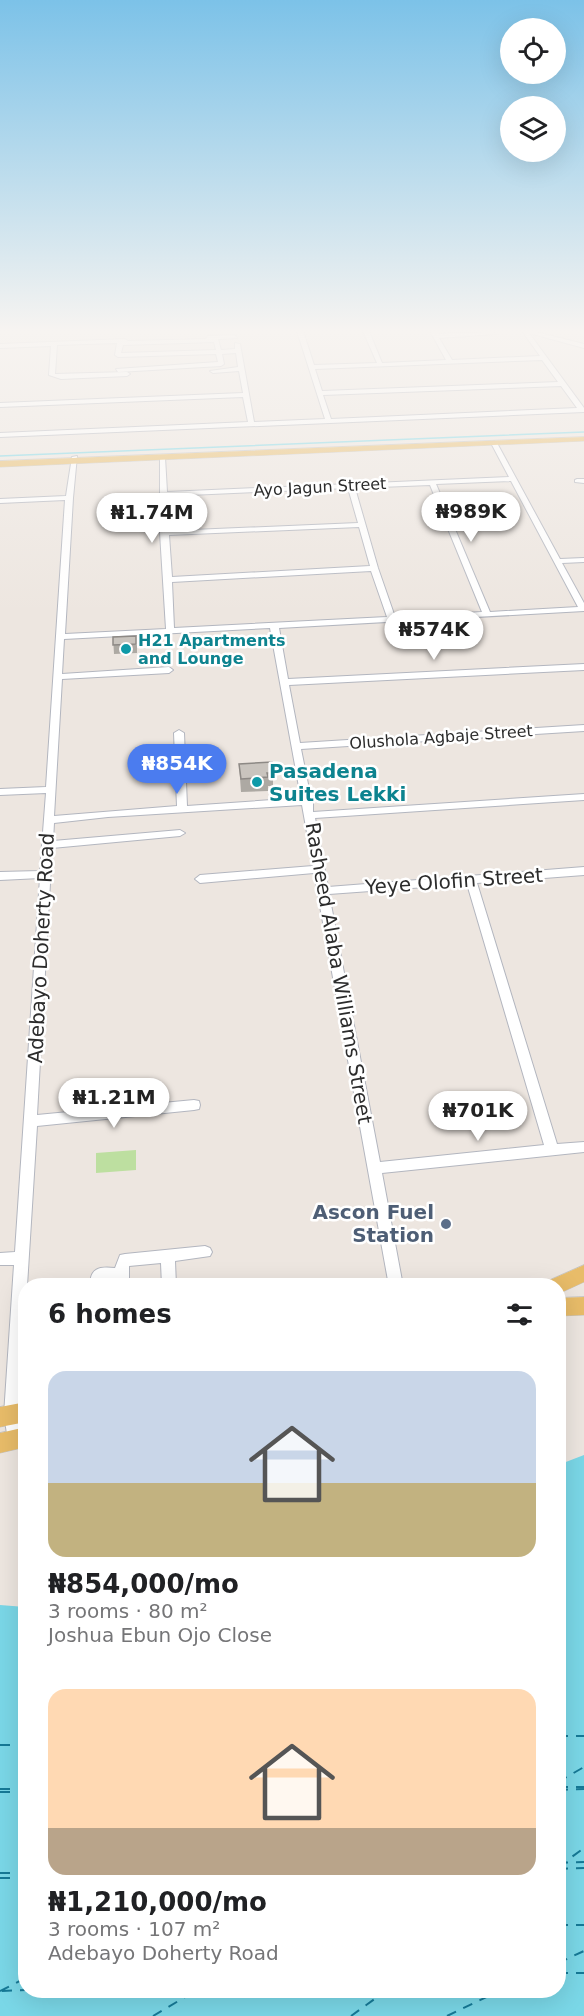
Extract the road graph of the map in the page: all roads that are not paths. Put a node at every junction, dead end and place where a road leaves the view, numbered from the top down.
1 (208, 425) edge
2 (0, 435) edge
3 (584, 437) edge
4 (494, 443) junction
5 (162, 457) junction
6 (75, 459) junction
7 (0, 462) edge
8 (512, 479) junction
9 (432, 482) junction
10 (351, 485) junction
11 (163, 494) junction
12 (69, 498) junction
13 (0, 501) edge
14 (362, 525) junction
15 (164, 533) junction
16 (584, 560) edge
17 (556, 561) junction
18 (374, 568) junction
19 (167, 580) junction
20 (583, 609) edge
21 (488, 614) junction
22 (391, 618) junction
23 (274, 626) junction
24 (170, 630) junction
25 (61, 637) junction
26 (584, 667) edge
27 (169, 670) dead end
28 (58, 677) junction
29 (286, 682) junction
30 (584, 728) edge
31 (179, 733) dead end
32 (297, 746) junction
33 (51, 790) junction
34 (0, 792) edge
35 (584, 797) edge
36 (308, 801) junction
37 (182, 809) junction
38 (310, 815) junction
39 (49, 820) junction
40 (180, 833) dead end
41 (48, 845) junction
42 (320, 869) junction
43 (584, 871) edge
44 (46, 874) junction
45 (0, 876) edge
46 (200, 879) dead end
47 (471, 880) junction
48 (325, 891) junction
49 (195, 1105) dead end
50 (31, 1121) junction
51 (584, 1147) edge
52 (552, 1150) junction
53 (375, 1168) junction
54 (205, 1252) dead end
55 (168, 1256) junction
56 (22, 1258) junction
57 (0, 1259) edge
58 (584, 1273) edge
59 (22, 1278) edge
60 (97, 1278) edge
61 (116, 1278) edge
62 (122, 1278) edge
63 (169, 1278) edge
64 (395, 1278) edge
65 (566, 1281) edge
66 (584, 1306) edge
67 (566, 1307) edge
68 (18, 1347) edge
69 (12, 1415) edge
70 (13, 1440) edge

1 - 2 street
3 - 4 main road
3 - 6 main road
4 - 5 main road
4 - 8 street
5 - 6 main road
5 - 11 street
6 - 7 main road
6 - 12 street, Adebayo Doherty Road
8 - 9 street, Ayo Jagun Street
8 - 17 street
9 - 10 street, Ayo Jagun Street
9 - 21 street
10 - 11 street, Ayo Jagun Street
10 - 14 street
11 - 15 street
12 - 13 street
12 - 25 street, Adebayo Doherty Road
14 - 15 street
14 - 18 street
15 - 19 street
16 - 17 street
17 - 20 street
18 - 19 street
18 - 22 street
19 - 24 street
20 - 21 street
21 - 22 street
22 - 23 street
23 - 24 street
23 - 29 street, Rasheed Alaba Williams Street
24 - 25 street
25 - 28 street, Adebayo Doherty Road
26 - 29 street
27 - 28 street
28 - 33 street, Adebayo Doherty Road
29 - 32 street, Rasheed Alaba Williams Street
30 - 32 street, Olushola Agbaje Street
31 - 37 street
32 - 36 street, Rasheed Alaba Williams Street
33 - 34 street
33 - 39 street, Adebayo Doherty Road
35 - 38 street
36 - 37 street
36 - 38 street, Rasheed Alaba Williams Street
37 - 39 street
38 - 42 street, Rasheed Alaba Williams Street
39 - 41 street, Adebayo Doherty Road
40 - 41 street
41 - 44 street, Adebayo Doherty Road
42 - 46 street
42 - 48 street, Rasheed Alaba Williams Street
43 - 47 street, Yeye Olofin Street
44 - 45 street
44 - 50 street, Adebayo Doherty Road
47 - 48 street, Yeye Olofin Street
47 - 52 street
48 - 53 street, Rasheed Alaba Williams Street
49 - 50 street
50 - 56 street, Adebayo Doherty Road
51 - 52 street
52 - 53 street
53 - 64 street, Rasheed Alaba Williams Street
54 - 55 street
55 - 62 street
55 - 63 street
56 - 57 street
56 - 59 street, Adebayo Doherty Road
58 - 65 main road
60 - 61 street
66 - 67 main road
68 - 69 street, Adebayo Doherty Road
69 - 70 street, Adebayo Doherty Road

